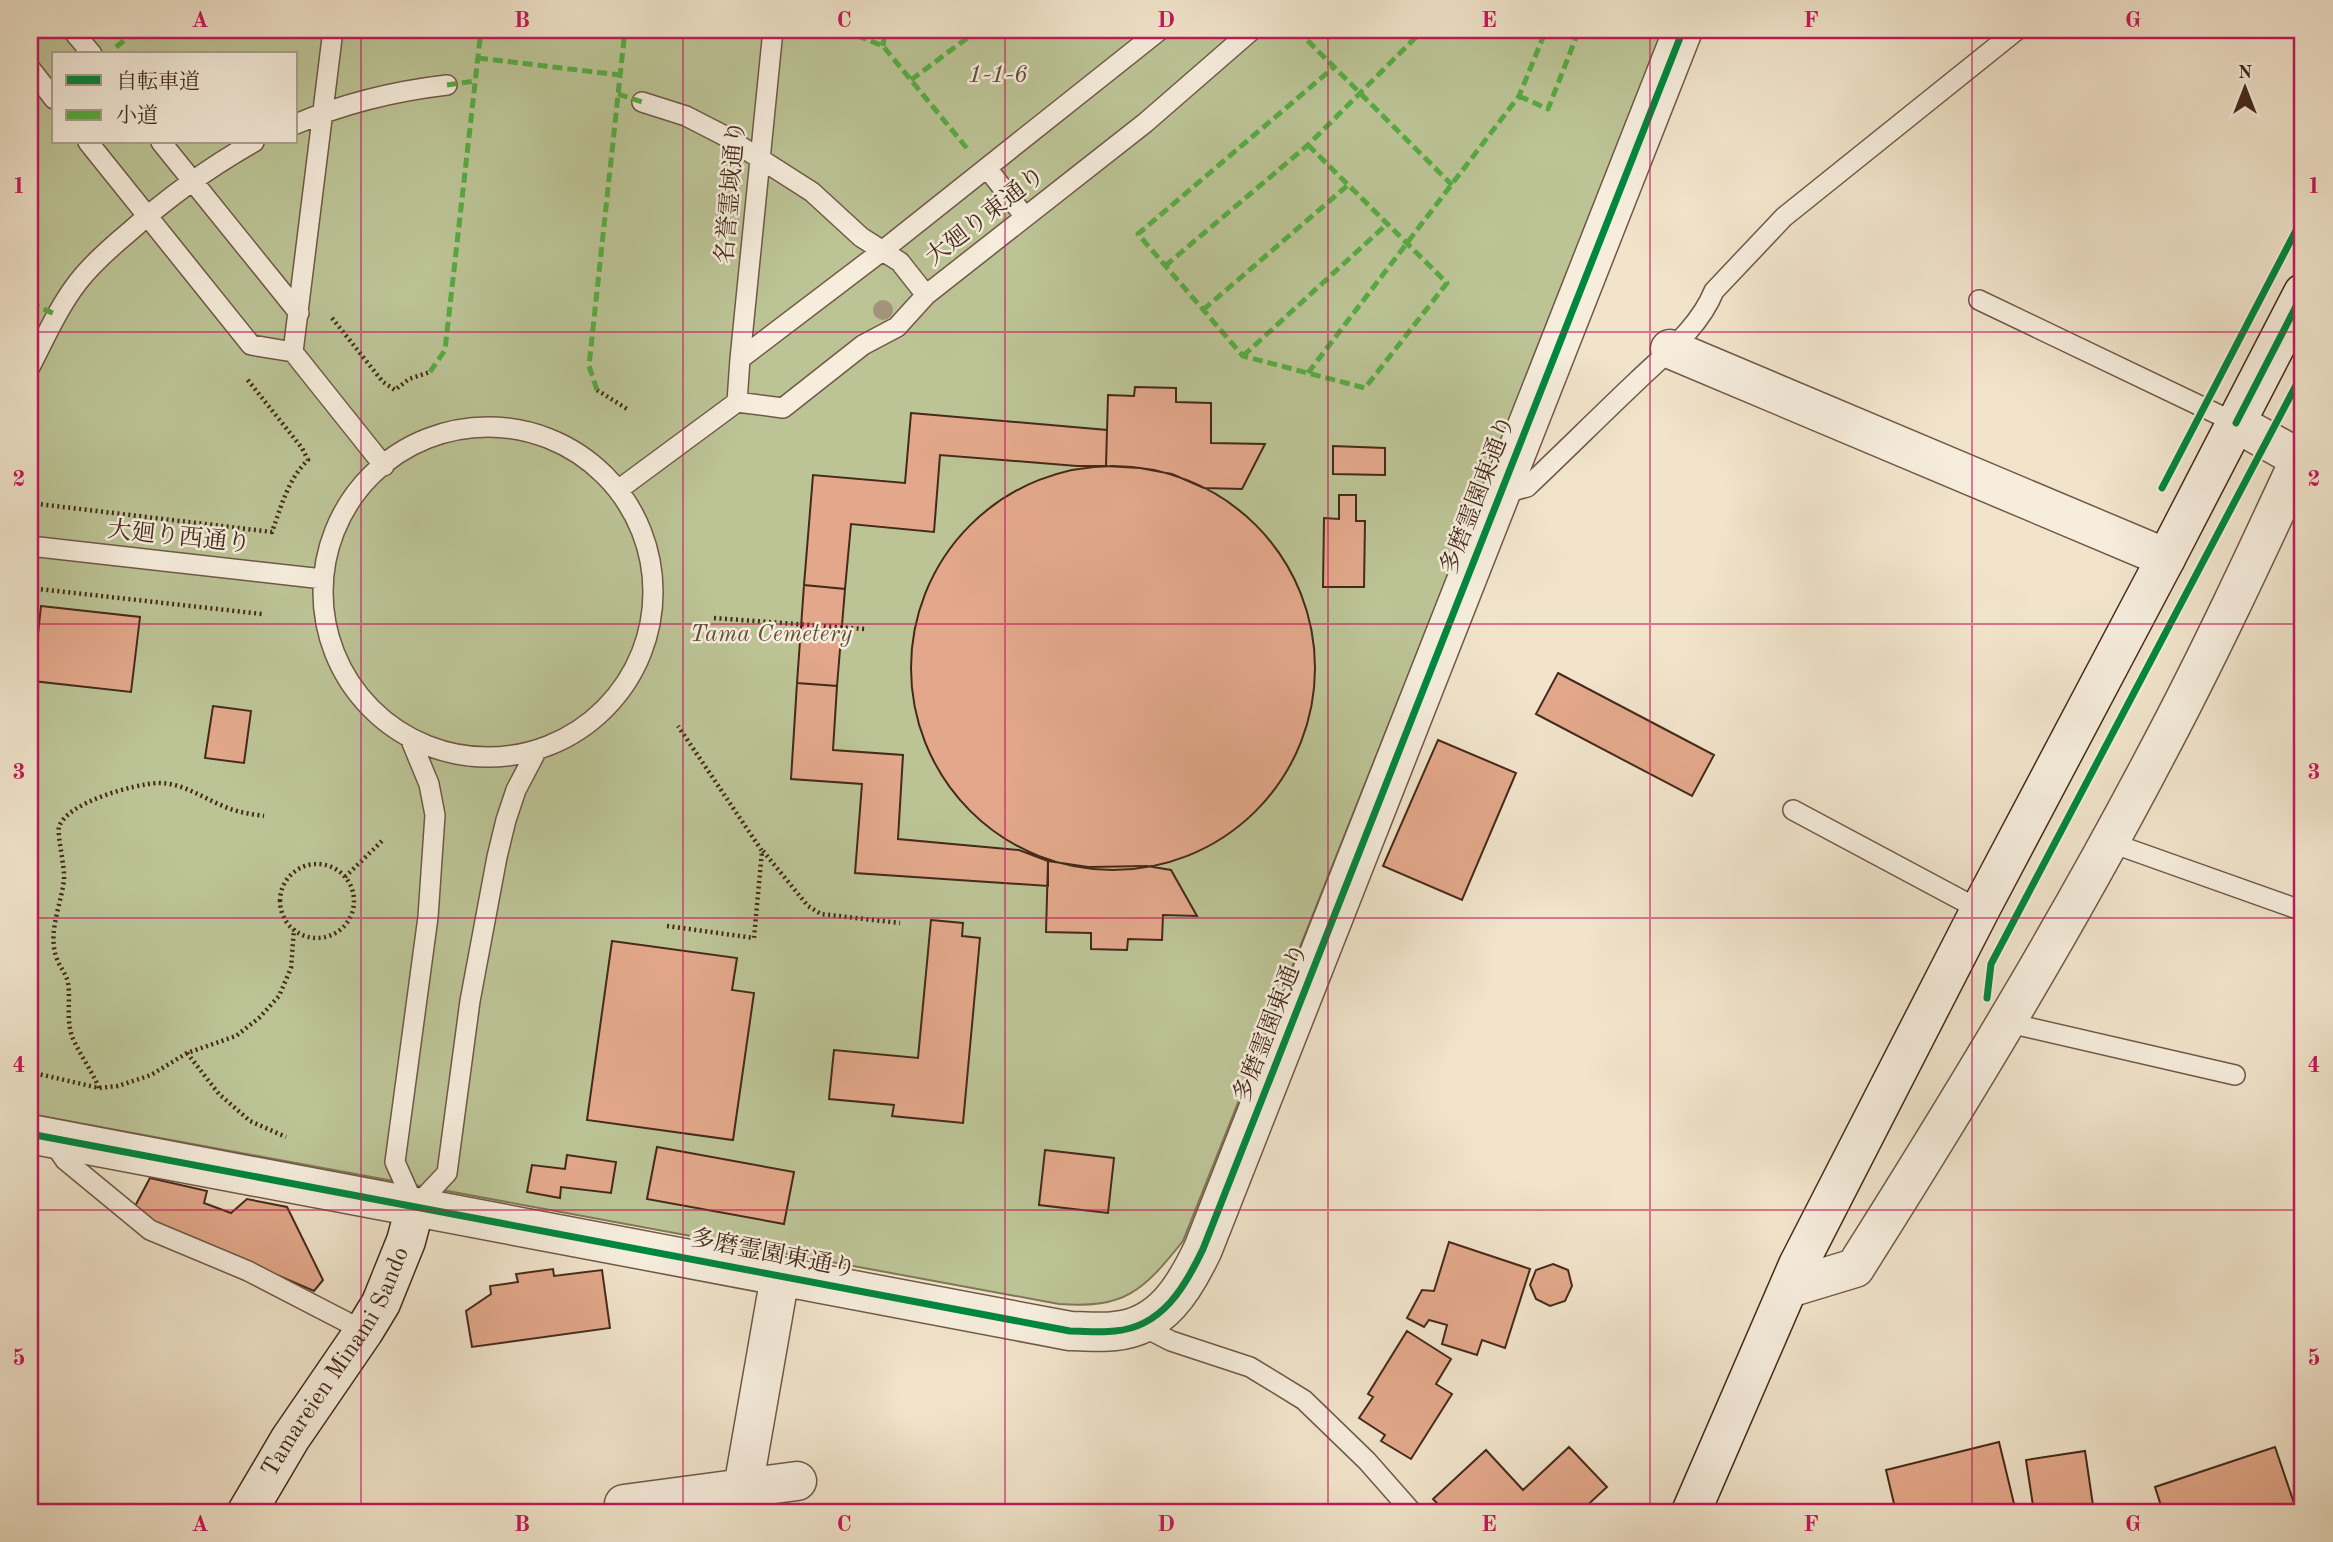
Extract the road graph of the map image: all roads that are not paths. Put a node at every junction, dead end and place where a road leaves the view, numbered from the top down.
1 (72, 30) edge
2 (333, 30) edge
3 (774, 30) edge
4 (1160, 30) edge
5 (1252, 30) edge
6 (1683, 30) edge
7 (2017, 30) edge
8 (90, 52) edge
9 (30, 68) edge
10 (447, 85) dead end
11 (52, 96) edge
12 (642, 102) dead end
13 (324, 113) junction
14 (298, 123) edge
15 (91, 144) edge
16 (164, 144) edge
17 (251, 144) edge
18 (761, 158) junction
19 (987, 168) junction
20 (192, 180) junction
21 (147, 215) junction
22 (1025, 217) junction
23 (882, 251) junction
24 (2303, 293) edge
25 (926, 295) junction
26 (1979, 300) dead end
27 (299, 313) junction
28 (1670, 349) junction
29 (293, 352) junction
30 (740, 359) junction
31 (30, 367) edge
32 (737, 402) junction
33 (2235, 423) junction
34 (2302, 459) edge
35 (384, 466) junction
36 (618, 490) junction
37 (1501, 494) junction
38 (30, 546) edge
39 (2166, 558) junction
40 (323, 579) junction
41 (410, 738) junction
42 (537, 750) junction
43 (1793, 810) dead end
44 (2109, 842) junction
45 (1980, 910) junction
46 (2303, 911) edge
47 (2005, 1022) junction
48 (2235, 1075) dead end
49 (39, 1136) edge
50 (415, 1207) junction
51 (780, 1276) junction
52 (1789, 1288) junction
53 (1140, 1325) junction
54 (364, 1331) junction
55 (797, 1481) dead end
56 (743, 1488) junction
57 (624, 1504) dead end
58 (247, 1512) edge
59 (1412, 1512) edge
60 (1691, 1512) edge

1 - 8 lane
2 - 13 lane
3 - 18 lane, 名誉霊域通り
4 - 19 lane, 大廻り東通り
5 - 22 lane, 大廻り東通り
6 - 37 street, 多磨霊園東通り
7 - 28 lane
9 - 11 lane
10 - 13 lane
12 - 18 lane
13 - 14 lane
13 - 27 lane
15 - 21 lane
16 - 20 lane
17 - 20 lane
18 - 23 lane
18 - 30 lane, 名誉霊域通り
19 - 22 lane
19 - 23 lane, 大廻り東通り
20 - 21 lane
20 - 27 lane
21 - 29 lane
21 - 31 lane
22 - 25 lane, 大廻り東通り
23 - 25 lane
23 - 30 lane, 大廻り東通り
24 - 33 street
25 - 32 lane, 大廻り東通り
26 - 33 lane
27 - 29 lane
28 - 37 lane
28 - 39 street
29 - 35 lane
30 - 32 lane
32 - 36 lane
33 - 34 street
33 - 39 street
34 - 44 street
35 - 36 lane
35 - 40 lane
36 - 42 lane
37 - 53 street, 多磨霊園東通り
38 - 40 lane, 大廻り西通り
39 - 45 street
40 - 41 lane
41 - 42 lane
41 - 50 lane
42 - 50 lane
43 - 45 lane
44 - 46 lane
44 - 47 street
45 - 52 street
47 - 48 lane
47 - 52 street
49 - 50 street, 多磨霊園東通り
49 - 54 lane
50 - 51 street, 多磨霊園東通り
50 - 54 street, Tamareien Minami Sando
51 - 53 street, 多磨霊園東通り
51 - 56 street
52 - 60 street
53 - 59 lane
54 - 58 street, Tamareien Minami Sando
55 - 56 street
56 - 57 street

